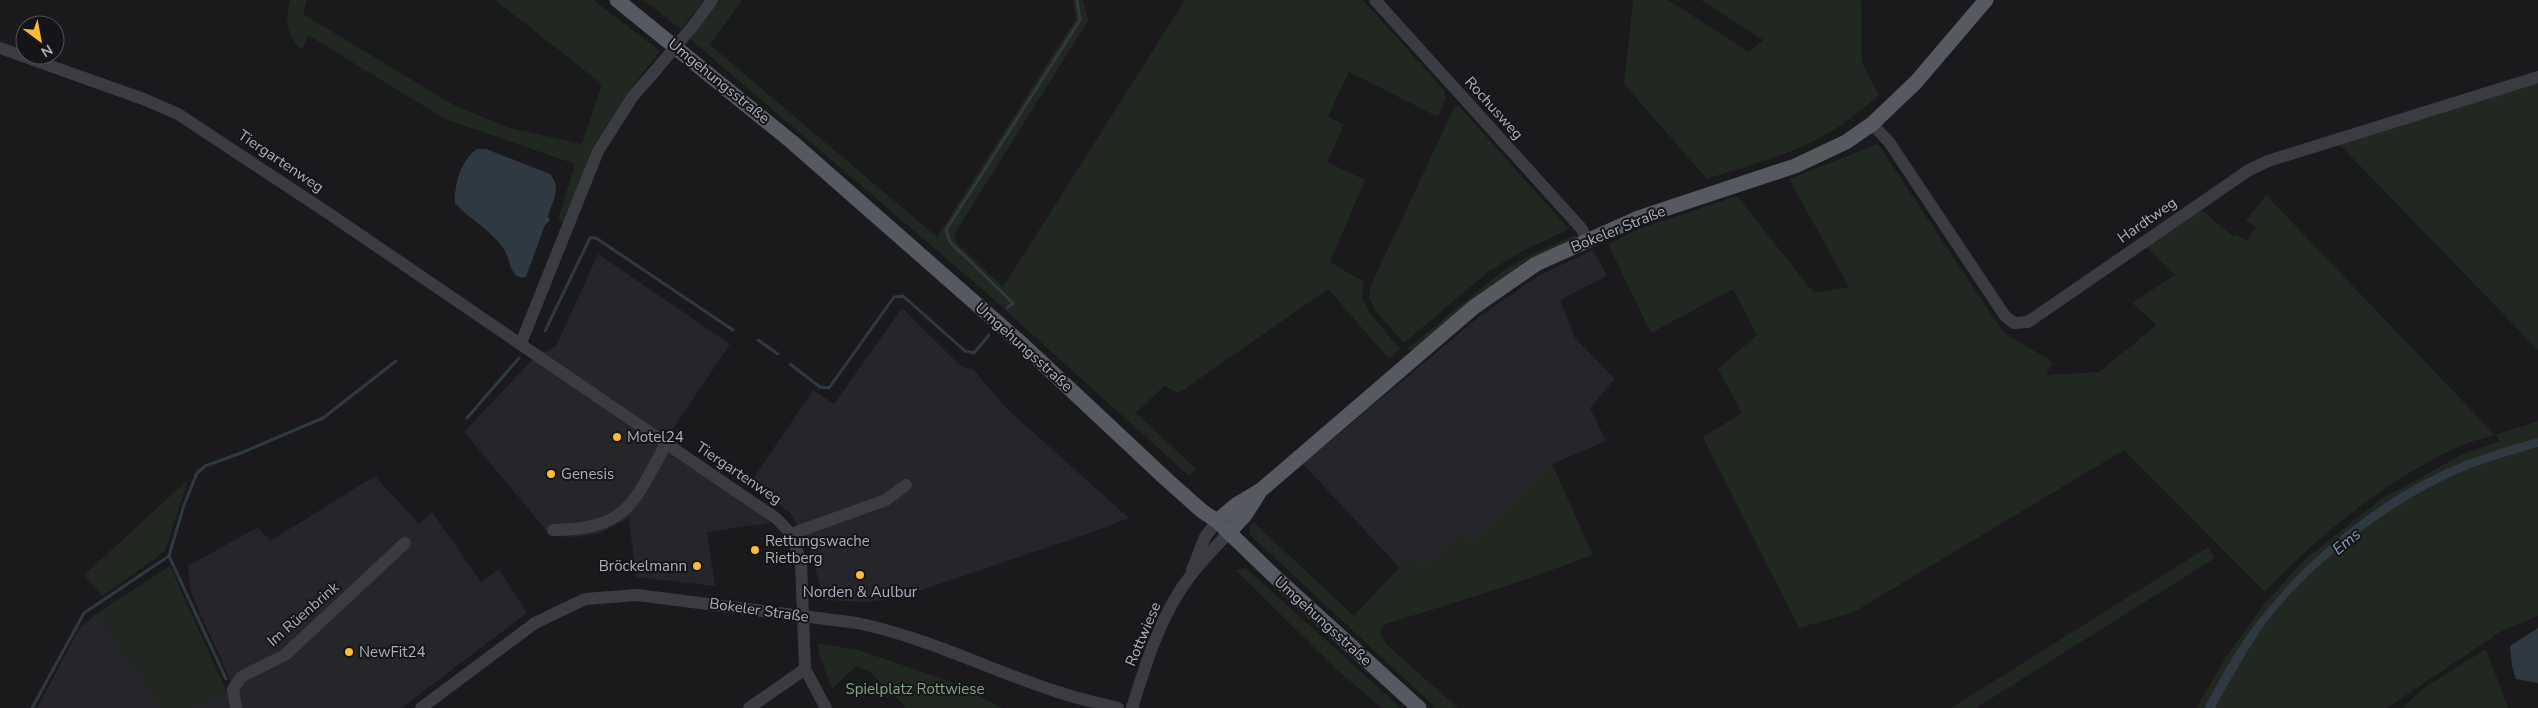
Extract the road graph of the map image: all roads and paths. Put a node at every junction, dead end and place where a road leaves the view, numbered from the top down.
1 (617, 0) edge
2 (712, 0) edge
3 (1374, 0) edge
4 (1986, 0) edge
5 (0, 48) edge
6 (2538, 77) edge
7 (1872, 124) junction
8 (1588, 240) junction
9 (521, 343) junction
10 (666, 444) junction
11 (906, 485) dead end
12 (1261, 490) junction
13 (1217, 522) junction
14 (553, 530) dead end
15 (1229, 532) junction
16 (791, 534) junction
17 (406, 544) dead end
18 (1190, 577) junction
19 (805, 617) junction
20 (805, 669) junction
21 (236, 708) edge
22 (421, 708) edge
23 (749, 708) edge
24 (826, 708) edge
25 (1118, 708) edge
26 (1132, 708) edge
27 (1419, 708) edge

1 - 13 main road, Umgehungsstraße
2 - 9 street, bridge
3 - 8 street, Rochusweg
4 - 7 main road, Bokeler Straße
5 - 9 street, Tiergartenweg
6 - 7 street, Hardtweg
7 - 8 main road, Bokeler Straße
8 - 12 main road, Bokeler Straße
9 - 10 street, Tiergartenweg
10 - 14 street
10 - 16 street, Tiergartenweg
11 - 16 street
12 - 13 main road, Bokeler Straße
12 - 15 main road, Bokeler Straße
13 - 15 main road, Umgehungsstraße
13 - 18 street, Rottwiese
15 - 18 street, Rottwiese
15 - 27 main road, Umgehungsstraße
16 - 19 street, Tiergartenweg
17 - 21 street, Im Rüenbrink
18 - 26 street, Rottwiese
19 - 20 street, Tiergartenweg
19 - 22 street, Bokeler Straße
19 - 25 street, Bokeler Straße
20 - 23 street
20 - 24 street

